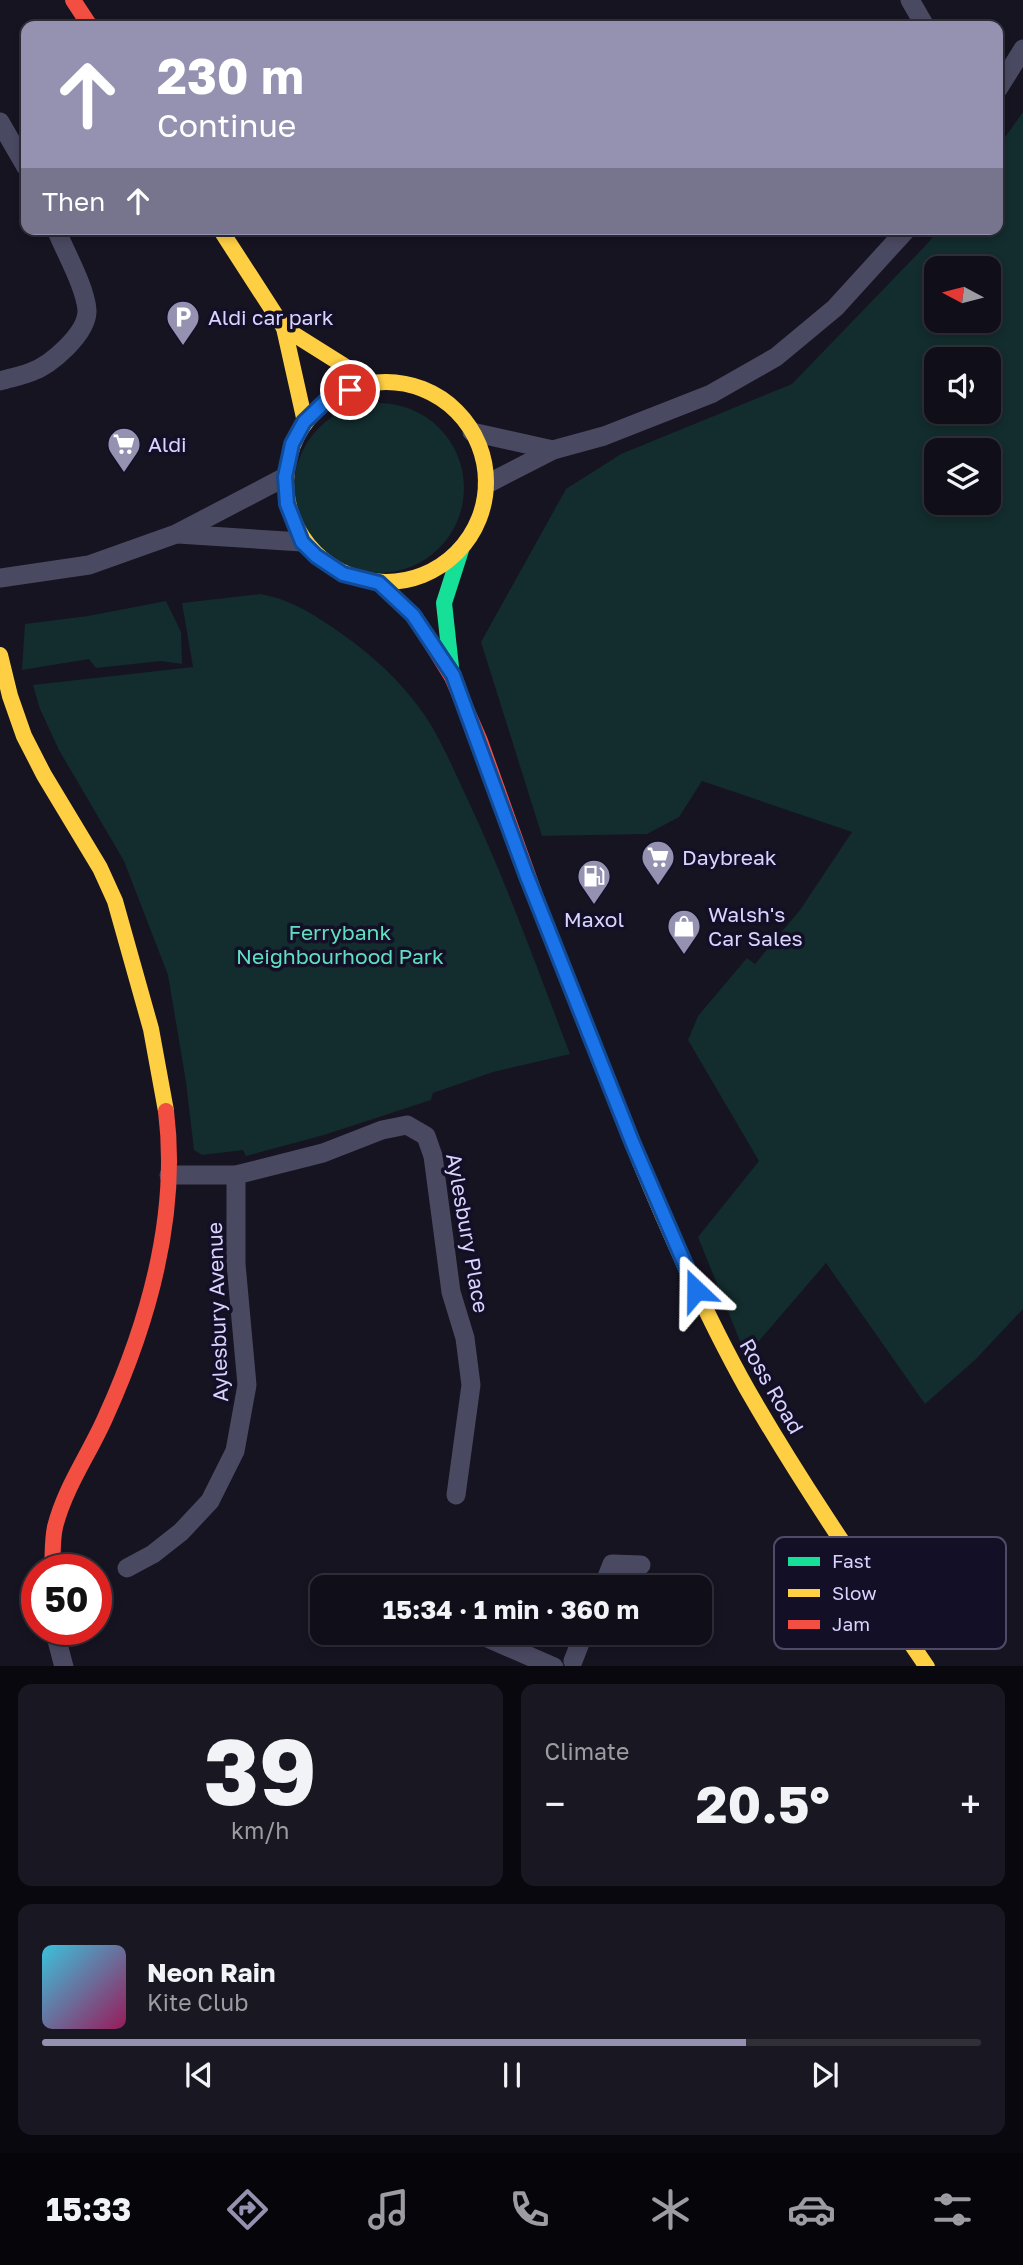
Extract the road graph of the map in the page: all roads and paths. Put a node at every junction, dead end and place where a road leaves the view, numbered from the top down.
1 (73, 0) edge
2 (910, 0) edge
3 (87, 21) edge
4 (922, 21) edge
5 (1023, 49) edge
6 (1003, 81) edge
7 (0, 122) edge
8 (21, 158) edge
9 (58, 235) edge
10 (224, 235) edge
11 (901, 235) edge
12 (284, 328) junction
13 (0, 381) edge
14 (370, 382) junction
15 (304, 422) junction
16 (472, 432) junction
17 (552, 450) junction
18 (285, 477) junction
19 (487, 484) junction
20 (176, 534) junction
21 (302, 542) junction
22 (461, 550) junction
23 (0, 578) edge
24 (379, 583) junction
25 (0, 655) edge
26 (453, 675) junction
27 (169, 1175) junction
28 (236, 1175) junction
29 (456, 1495) dead end
30 (840, 1537) edge
31 (53, 1554) edge
32 (641, 1565) dead end
33 (127, 1568) dead end
34 (608, 1575) edge
35 (58, 1645) edge
36 (504, 1645) edge
37 (580, 1645) edge
38 (915, 1649) edge
39 (574, 1665) edge
40 (64, 1666) edge
41 (552, 1666) edge
42 (926, 1666) edge

1 - 3 main road
2 - 4 street
5 - 6 street
7 - 8 street
9 - 13 street
10 - 12 main road
11 - 17 street
12 - 14 main road
12 - 15 main road
14 - 15 main road
14 - 16 main road
15 - 18 main road
16 - 17 street
16 - 19 main road
17 - 19 street
18 - 20 street
18 - 21 main road
19 - 22 main road
20 - 21 street
20 - 23 street
21 - 24 main road
22 - 24 main road
22 - 26 main road
24 - 26 main road
25 - 27 main road
26 - 30 main road, Ross Road
27 - 28 street, Aylesbury Place
27 - 31 main road
28 - 29 street, Aylesbury Place
28 - 33 street, Aylesbury Avenue
32 - 34 street
35 - 40 street
36 - 41 street
37 - 39 street
38 - 42 main road, Ross Road

